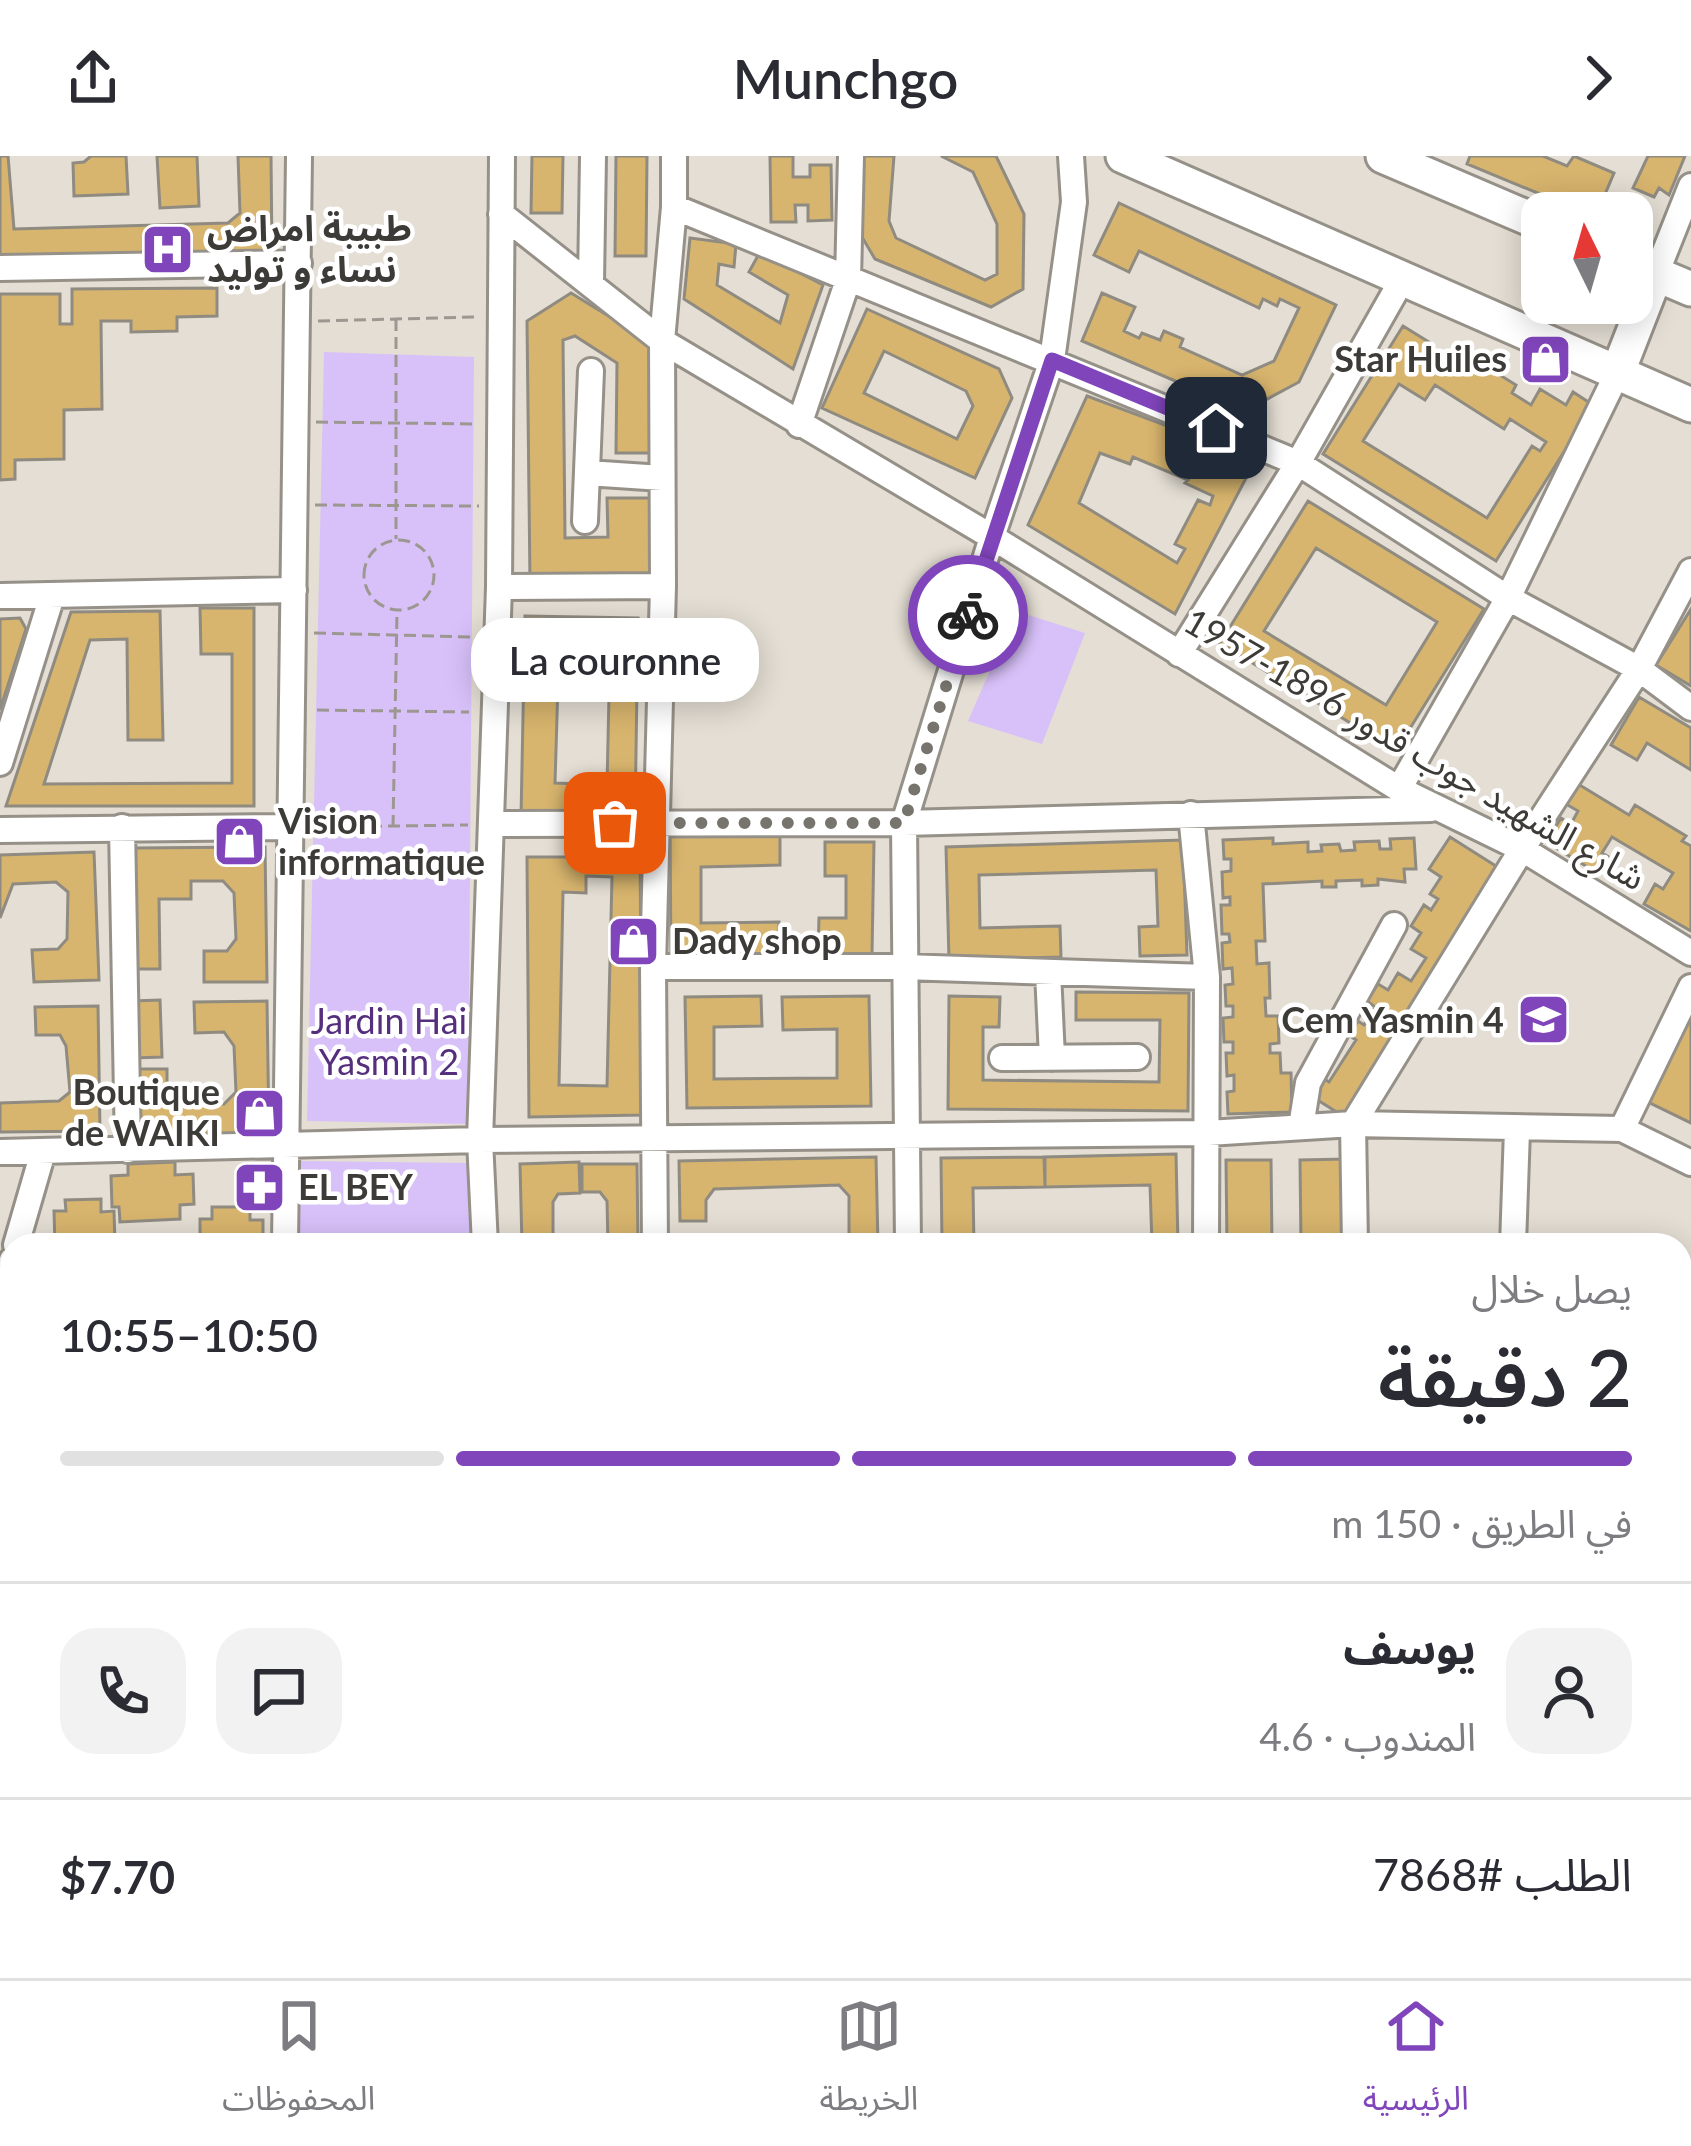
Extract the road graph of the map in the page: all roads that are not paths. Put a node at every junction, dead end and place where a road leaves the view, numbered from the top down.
1 (299, 156) edge
2 (502, 156) edge
3 (593, 156) edge
4 (674, 156) edge
5 (850, 156) edge
6 (1071, 156) edge
7 (1123, 156) edge
8 (1383, 156) edge
9 (1691, 186) edge
10 (674, 207) junction
11 (501, 214) junction
12 (1521, 215) edge
13 (1653, 253) edge
14 (299, 263) junction
15 (0, 268) edge
16 (1653, 273) edge
17 (1402, 278) junction
18 (848, 280) junction
19 (591, 283) junction
20 (1691, 289) edge
21 (1630, 324) edge
22 (662, 341) junction
23 (1052, 360) junction
24 (590, 370) dead end
25 (1617, 374) junction
26 (1691, 405) edge
27 (799, 424) junction
28 (1298, 463) junction
29 (587, 473) junction
30 (662, 478) junction
31 (585, 521) dead end
32 (992, 537) junction
33 (1691, 572) edge
34 (663, 586) junction
35 (499, 587) junction
36 (294, 590) junction
37 (0, 596) edge
38 (52, 596) junction
39 (1508, 598) junction
40 (1179, 654) junction
41 (1640, 669) junction
42 (1691, 708) edge
43 (0, 763) edge
44 (1399, 789) junction
45 (1441, 809) junction
46 (1191, 814) junction
47 (656, 822) junction
48 (904, 823) junction
49 (492, 824) junction
50 (122, 826) junction
51 (290, 827) junction
52 (0, 830) edge
53 (1522, 849) junction
54 (1394, 925) dead end
55 (1691, 953) edge
56 (653, 967) junction
57 (903, 968) junction
58 (1048, 972) junction
59 (1207, 977) junction
60 (1691, 987) edge
61 (1002, 1058) dead end
62 (1052, 1058) junction
63 (1136, 1058) dead end
64 (1353, 1124) junction
65 (1301, 1127) junction
66 (1517, 1130) junction
67 (1622, 1130) junction
68 (1208, 1132) junction
69 (905, 1138) junction
70 (480, 1140) junction
71 (655, 1140) junction
72 (284, 1145) junction
73 (128, 1150) junction
74 (0, 1152) edge
75 (43, 1153) junction
76 (1691, 1162) edge
77 (20, 1233) edge
78 (285, 1233) edge
79 (484, 1233) edge
80 (655, 1233) edge
81 (908, 1233) edge
82 (1206, 1233) edge
83 (1354, 1233) edge
84 (1514, 1233) edge

1 - 14 street
2 - 11 street
3 - 19 street
4 - 10 street
5 - 18 street
6 - 23 street
7 - 17 main road
8 - 12 main road
9 - 13 street
10 - 18 street
10 - 22 street
11 - 19 street, شارع الشهيد جوب قدور 1896-1957
11 - 35 street
14 - 15 street
14 - 36 street
16 - 20 main road
17 - 25 main road
17 - 28 street
18 - 23 street
18 - 27 street
19 - 22 street, شارع الشهيد جوب قدور 1896-1957
21 - 25 main road
22 - 27 street, شارع الشهيد جوب قدور 1896-1957
22 - 30 street
23 - 28 street
23 - 32 street
24 - 29 street
25 - 26 main road
25 - 39 street
27 - 32 street, شارع الشهيد جوب قدور 1896-1957
28 - 39 street
28 - 40 street
29 - 30 street
29 - 31 street
30 - 34 street
32 - 40 street, شارع الشهيد جوب قدور 1896-1957
32 - 48 street
33 - 41 street
34 - 35 street
34 - 47 street
35 - 49 street
36 - 38 street
36 - 51 street
37 - 38 street
38 - 43 street
39 - 41 street
39 - 44 street
40 - 44 street, شارع الشهيد جوب قدور 1896-1957
41 - 42 street
41 - 53 street
44 - 45 street, شارع الشهيد جوب قدور 1896-1957
45 - 46 street
45 - 53 street, شارع الشهيد جوب قدور 1896-1957
46 - 48 street
46 - 59 street
47 - 48 street
47 - 49 street
47 - 56 street
48 - 57 street
49 - 70 street
50 - 51 street
50 - 52 street
50 - 73 street
51 - 72 street
53 - 55 street, شارع الشهيد جوب قدور 1896-1957
53 - 64 street
54 - 65 street
56 - 57 street
56 - 71 street
57 - 58 street
57 - 69 street
58 - 59 street
58 - 62 street
59 - 68 street
60 - 67 street
61 - 62 street
62 - 63 street
64 - 65 street
64 - 66 street
64 - 83 street
65 - 68 street
66 - 67 street
66 - 84 street
67 - 76 street
68 - 69 street
68 - 82 street
69 - 71 street
69 - 81 street
70 - 71 street
70 - 72 street
70 - 79 street
71 - 80 street
72 - 73 street
72 - 78 street
73 - 75 street
74 - 75 street
75 - 77 street

